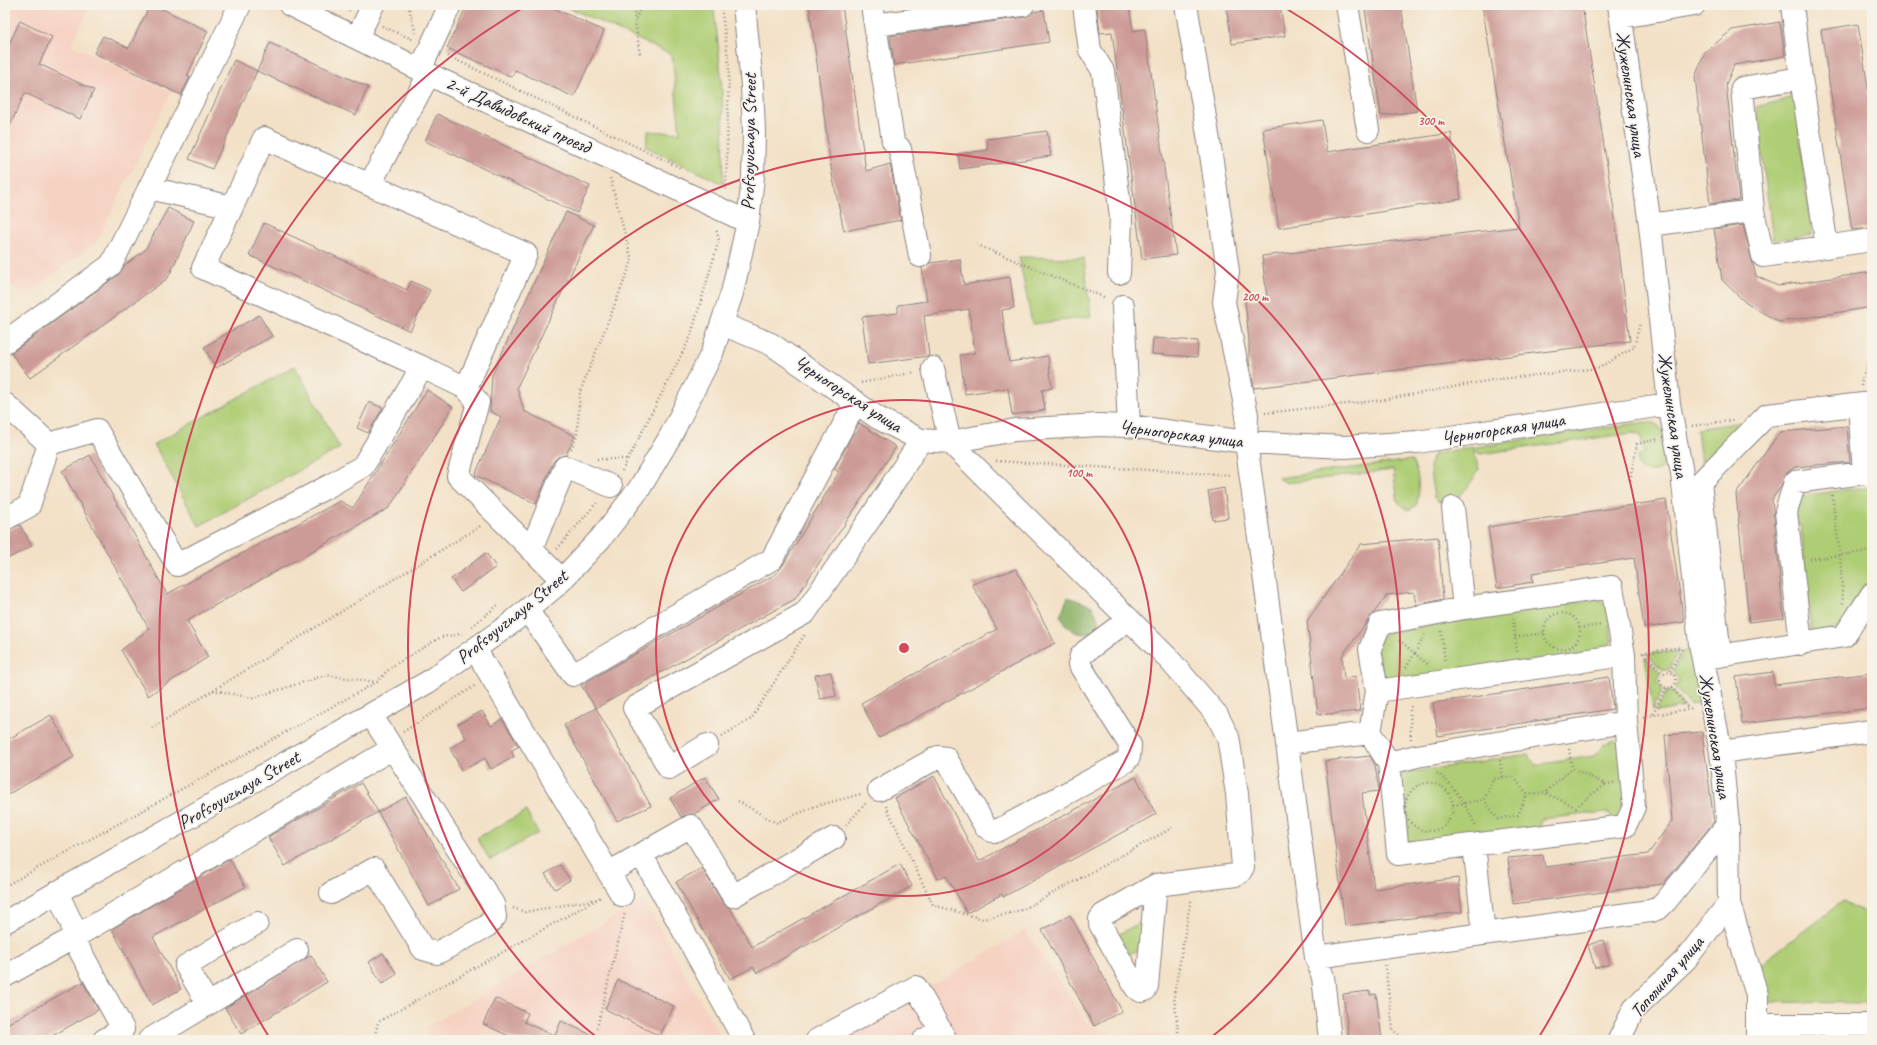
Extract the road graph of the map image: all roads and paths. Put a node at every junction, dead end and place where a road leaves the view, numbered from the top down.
1 (240, 5) edge
2 (290, 5) edge
3 (338, 5) edge
4 (408, 5) edge
5 (450, 5) edge
6 (633, 5) edge
7 (641, 5) edge
8 (721, 5) edge
9 (744, 5) edge
10 (1023, 5) edge
11 (1084, 5) edge
12 (1186, 5) edge
13 (1347, 5) edge
14 (1694, 5) edge
15 (1792, 5) edge
16 (1620, 11) edge
17 (370, 12) edge
18 (873, 15) edge
19 (635, 22) junction
20 (357, 38) junction
21 (430, 48) junction
22 (640, 55) dead end
23 (425, 72) junction
24 (1801, 78) junction
25 (1368, 130) dead end
26 (686, 170) dead end
27 (609, 176) dead end
28 (370, 184) junction
29 (720, 187) dead end
30 (149, 188) junction
31 (232, 206) junction
32 (1753, 211) junction
33 (748, 222) junction
34 (1650, 225) junction
35 (717, 230) dead end
36 (1872, 240) edge
37 (977, 245) dead end
38 (1827, 246) junction
39 (920, 256) dead end
40 (1119, 273) dead end
41 (1124, 306) joint
42 (1642, 316) dead end
43 (722, 324) junction
44 (5, 342) edge
45 (1872, 353) edge
46 (422, 366) junction
47 (933, 368) joint
48 (466, 388) junction
49 (856, 393) junction
50 (1670, 404) junction
51 (1866, 404) edge
52 (1247, 415) junction
53 (9, 417) edge
54 (1736, 420) dead end
55 (1128, 426) junction
56 (1675, 429) junction
57 (921, 440) junction
58 (950, 442) junction
59 (1246, 442) junction
60 (49, 444) junction
61 (1637, 444) dead end
62 (571, 451) dead end
63 (966, 459) junction
64 (1868, 474) edge
65 (1830, 478) junction
66 (1630, 480) dead end
67 (611, 486) junction
68 (1252, 486) junction
69 (1453, 508) dead end
70 (497, 516) junction
71 (5, 519) edge
72 (1872, 551) edge
73 (1840, 555) junction
74 (538, 556) junction
75 (1792, 561) junction
76 (562, 580) junction
77 (1871, 596) edge
78 (1510, 601) junction
79 (498, 605) dead end
80 (1843, 607) dead end
81 (1464, 608) junction
82 (527, 610) junction
83 (1438, 613) junction
84 (804, 614) junction
85 (1129, 619) junction
86 (1380, 624) junction
87 (1544, 633) junction
88 (1515, 637) junction
89 (1801, 644) junction
90 (475, 649) junction
91 (1415, 653) junction
92 (1634, 654) junction
93 (1711, 656) junction
94 (1520, 670) junction
95 (1670, 672) junction
96 (1662, 674) junction
97 (1447, 681) junction
98 (376, 682) junction
99 (1420, 684) junction
100 (1672, 687) junction
101 (1666, 688) junction
102 (1386, 689) junction
103 (213, 690) junction
104 (371, 715) junction
105 (1653, 715) junction
106 (1626, 722) junction
107 (152, 728) dead end
108 (1872, 730) edge
109 (1370, 733) junction
110 (1287, 742) junction
111 (707, 745) joint
112 (393, 748) junction
113 (1721, 752) junction
114 (1417, 756) junction
115 (1388, 763) junction
116 (878, 790) junction
117 (1545, 793) junction
118 (1527, 794) junction
119 (1484, 800) junction
120 (738, 801) dead end
121 (1464, 802) junction
122 (1453, 805) junction
123 (1728, 824) junction
124 (1172, 828) dead end
125 (834, 838) joint
126 (1474, 844) junction
127 (641, 854) junction
128 (610, 872) junction
129 (1202, 879) junction
130 (1156, 885) dead end
131 (5, 886) edge
132 (57, 892) junction
133 (331, 894) dead end
134 (622, 895) joint
135 (600, 898) junction
136 (1729, 903) junction
137 (493, 904) junction
138 (5, 922) edge
139 (257, 923) dead end
140 (1484, 934) junction
141 (73, 938) junction
142 (1383, 948) junction
143 (297, 950) dead end
144 (1316, 957) junction
145 (5, 976) edge
146 (208, 1004) junction
147 (1872, 1025) edge
148 (597, 1028) dead end
149 (1757, 1032) edge
150 (126, 1035) edge
151 (937, 1037) edge
152 (104, 1040) edge
153 (149, 1040) edge
154 (374, 1040) edge
155 (744, 1040) edge
156 (817, 1040) edge
157 (1179, 1040) edge
158 (1330, 1040) edge
159 (1405, 1040) edge
160 (1619, 1040) edge

1 - 30 street
2 - 20 street, 2-й Давыдовский проезд
3 - 17 path
4 - 17 path
5 - 21 street
6 - 19 path
7 - 19 path
8 - 29 path
9 - 33 street, Profsoyuznaya Street
10 - 18 street
11 - 40 street
12 - 52 street
13 - 25 street
14 - 16 street
15 - 24 street
16 - 34 street, Жужелинская улица
17 - 20 street
18 - 39 street
19 - 22 path
20 - 23 street, 2-й Давыдовский проезд
21 - 23 street
21 - 26 path
23 - 28 street
23 - 33 street, 2-й Давыдовский проезд
24 - 32 street
24 - 38 street
27 - 62 path
28 - 31 street
28 - 48 street
30 - 31 street
30 - 44 street
31 - 46 street
32 - 34 street
32 - 38 street
33 - 43 street, Profsoyuznaya Street
34 - 50 street, Жужелинская улица
35 - 67 path
36 - 38 street
37 - 41 path
41 - 55 street
42 - 52 path
43 - 49 street, Черногорская улица
43 - 76 street, Profsoyuznaya Street
45 - 51 path
46 - 48 street
46 - 60 street
47 - 49 path
47 - 58 street
48 - 70 street
49 - 57 street, Черногорская улица
49 - 82 street
50 - 56 street, Жужелинская улица
50 - 59 street, Черногорская улица
51 - 64 street
51 - 93 street
52 - 59 street
53 - 60 street
54 - 56 path
55 - 58 street, Черногорская улица
55 - 59 street, Черногорская улица
56 - 93 street, Жужелинская улица
57 - 58 street, Черногорская улица
57 - 84 street
58 - 63 street
59 - 68 street
60 - 71 street
61 - 66 path
63 - 68 path
63 - 85 street
64 - 65 street
65 - 73 path
65 - 75 street
67 - 74 path
67 - 74 street
68 - 110 street
69 - 81 street
70 - 74 street
70 - 103 path
72 - 73 path
73 - 75 path
73 - 80 path
74 - 76 street
75 - 89 street
76 - 82 street, Profsoyuznaya Street
77 - 89 street
78 - 81 street
78 - 88 path
78 - 92 street
79 - 98 path
81 - 83 street
82 - 90 street, Profsoyuznaya Street
83 - 86 street
83 - 91 path
83 - 97 path
84 - 111 path
84 - 111 street
85 - 116 street
85 - 129 street
86 - 91 path
86 - 102 street
87 - 87 path
87 - 88 path
88 - 94 path
89 - 93 street
90 - 104 street, Profsoyuznaya Street
90 - 128 street
91 - 97 path
91 - 102 path
92 - 94 street
92 - 95 path
92 - 96 path
92 - 106 street
93 - 113 street, Жужелинская улица
94 - 97 street
95 - 96 path
95 - 100 path
96 - 101 path
97 - 99 street
98 - 103 path
98 - 131 path
99 - 102 street
99 - 114 path
100 - 101 path
100 - 105 path
101 - 105 path
102 - 109 street
103 - 107 path
104 - 112 street
104 - 132 street, Profsoyuznaya Street
105 - 106 path
106 - 114 street
106 - 126 street
108 - 113 street
109 - 110 street
109 - 115 street
110 - 144 street
112 - 137 street
112 - 141 street
113 - 123 street, Жужелинская улица
114 - 115 street
114 - 121 path
115 - 126 street
116 - 120 path
116 - 124 path
116 - 125 path
117 - 117 path
117 - 118 path
118 - 119 path
118 - 119 path
119 - 121 path
121 - 122 path
121 - 126 path
122 - 122 path
123 - 136 street
123 - 140 street
125 - 127 street
126 - 140 street
127 - 128 street
127 - 155 street
128 - 134 street
128 - 135 path
129 - 130 street
129 - 157 path
132 - 138 street, Profsoyuznaya Street
132 - 141 street
133 - 137 street
134 - 148 path
135 - 137 path
135 - 154 path
136 - 149 street
136 - 160 street, Тополиная улица
139 - 146 street
140 - 142 street
141 - 145 street
141 - 150 street
142 - 144 street
142 - 159 path
143 - 146 street
144 - 158 street
146 - 153 street
147 - 149 street
150 - 152 street
151 - 156 street

